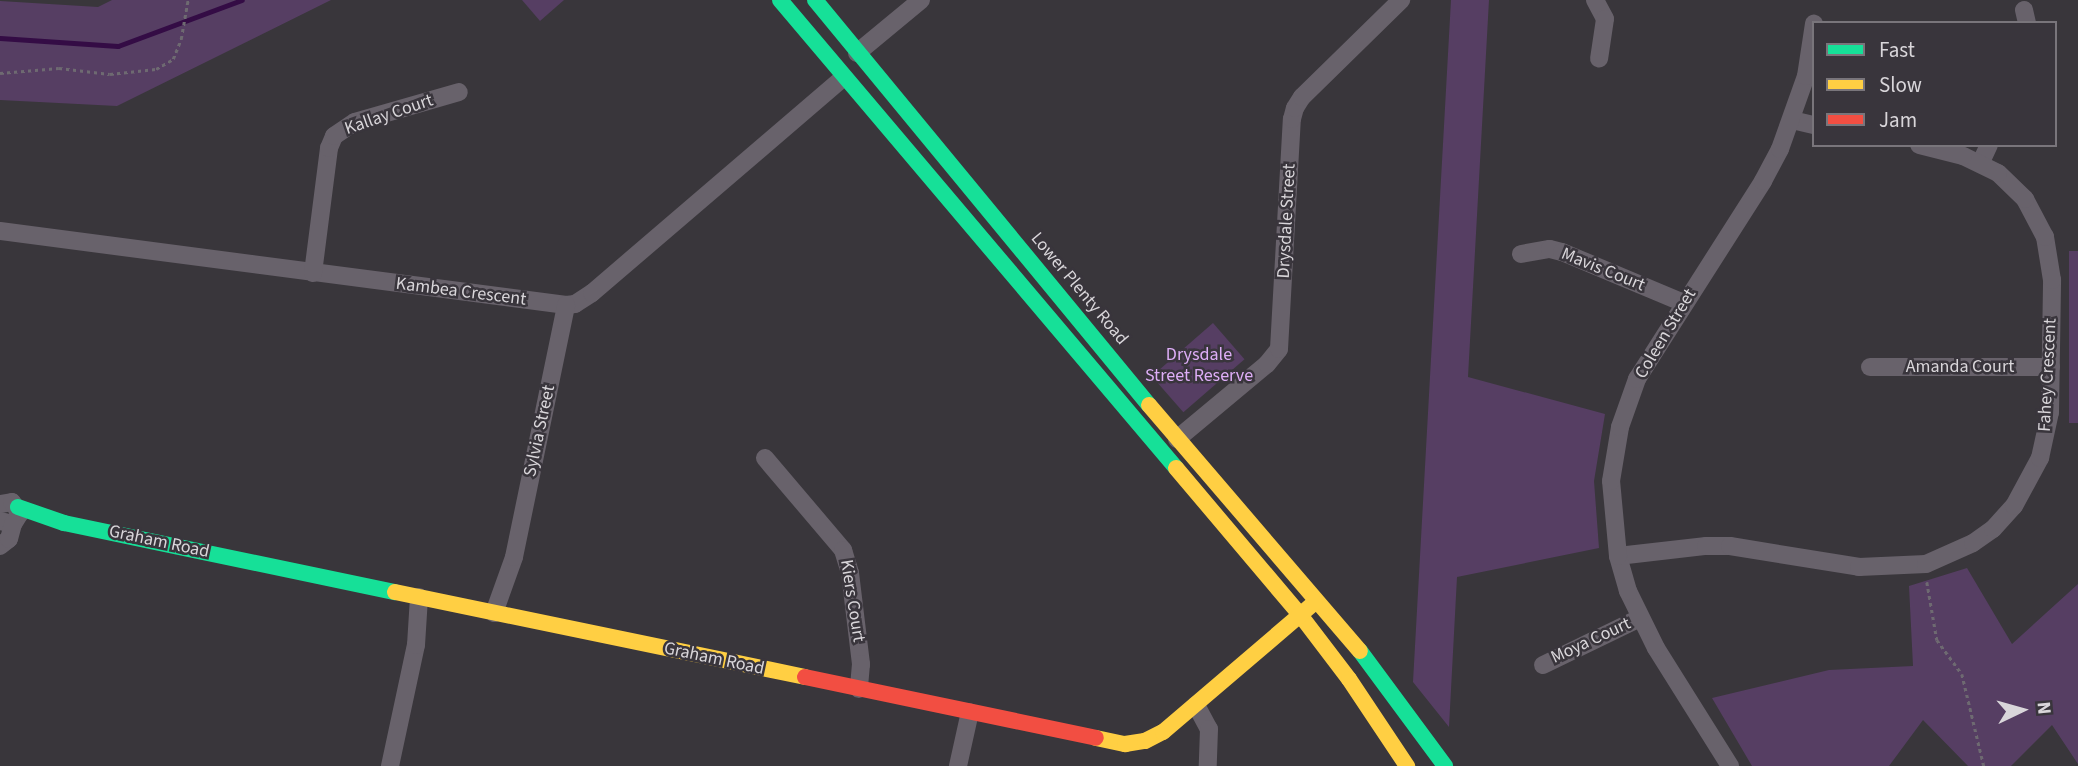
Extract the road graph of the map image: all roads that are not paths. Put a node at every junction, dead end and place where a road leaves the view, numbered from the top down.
1 (780, 0) edge
2 (815, 0) edge
3 (922, 0) edge
4 (1401, 0) edge
5 (1595, 0) edge
6 (1812, 33) edge
7 (857, 53) junction
8 (1599, 59) dead end
9 (843, 78) junction
10 (459, 92) dead end
11 (1793, 120) junction
12 (1812, 125) edge
13 (1926, 147) edge
14 (1988, 147) edge
15 (1981, 162) junction
16 (0, 231) edge
17 (1521, 254) dead end
18 (313, 273) junction
19 (1684, 303) junction
20 (566, 305) junction
21 (1870, 367) dead end
22 (2051, 367) junction
23 (1177, 439) junction
24 (765, 458) dead end
25 (7, 512) edge
26 (64, 523) joint
27 (0, 546) edge
28 (1618, 556) junction
29 (426, 598) junction
30 (1317, 600) junction
31 (502, 615) junction
32 (1301, 616) junction
33 (1640, 618) junction
34 (1542, 664) dead end
35 (859, 689) junction
36 (1195, 705) junction
37 (970, 712) junction
38 (390, 766) edge
39 (958, 766) edge
40 (1208, 766) edge
41 (1407, 766) edge
42 (1445, 766) edge
43 (1730, 766) edge

1 - 9 main road
2 - 7 main road, Lower Plenty Road
3 - 7 street
4 - 23 street, Drysdale Street
5 - 8 street
6 - 11 street, Coleen Street
7 - 23 main road, Lower Plenty Road
9 - 20 street
9 - 32 main road
10 - 18 street, Kallay Court
11 - 12 street
11 - 19 street, Coleen Street
13 - 15 street, Fahey Crescent
14 - 15 street
15 - 22 street, Fahey Crescent
16 - 18 street, Kambea Crescent
17 - 19 street, Mavis Court
18 - 20 street, Kambea Crescent
19 - 28 street, Coleen Street
20 - 31 street, Sylvia Street
21 - 22 street, Amanda Court
22 - 28 street, Fahey Crescent
23 - 30 main road, Lower Plenty Road
24 - 35 street, Kiers Court
25 - 26 street, Graham Road
25 - 27 street
26 - 29 main road, Graham Road
28 - 33 street, Coleen Street
29 - 31 main road, Graham Road
29 - 38 street
30 - 32 main road, Graham Road
30 - 42 main road, Lower Plenty Road
31 - 35 main road, Graham Road
32 - 36 main road, Graham Road
32 - 41 main road
33 - 34 street, Moya Court
33 - 43 street, Coleen Street
35 - 37 main road, Graham Road
36 - 37 main road, Graham Road
36 - 40 street
37 - 39 street

